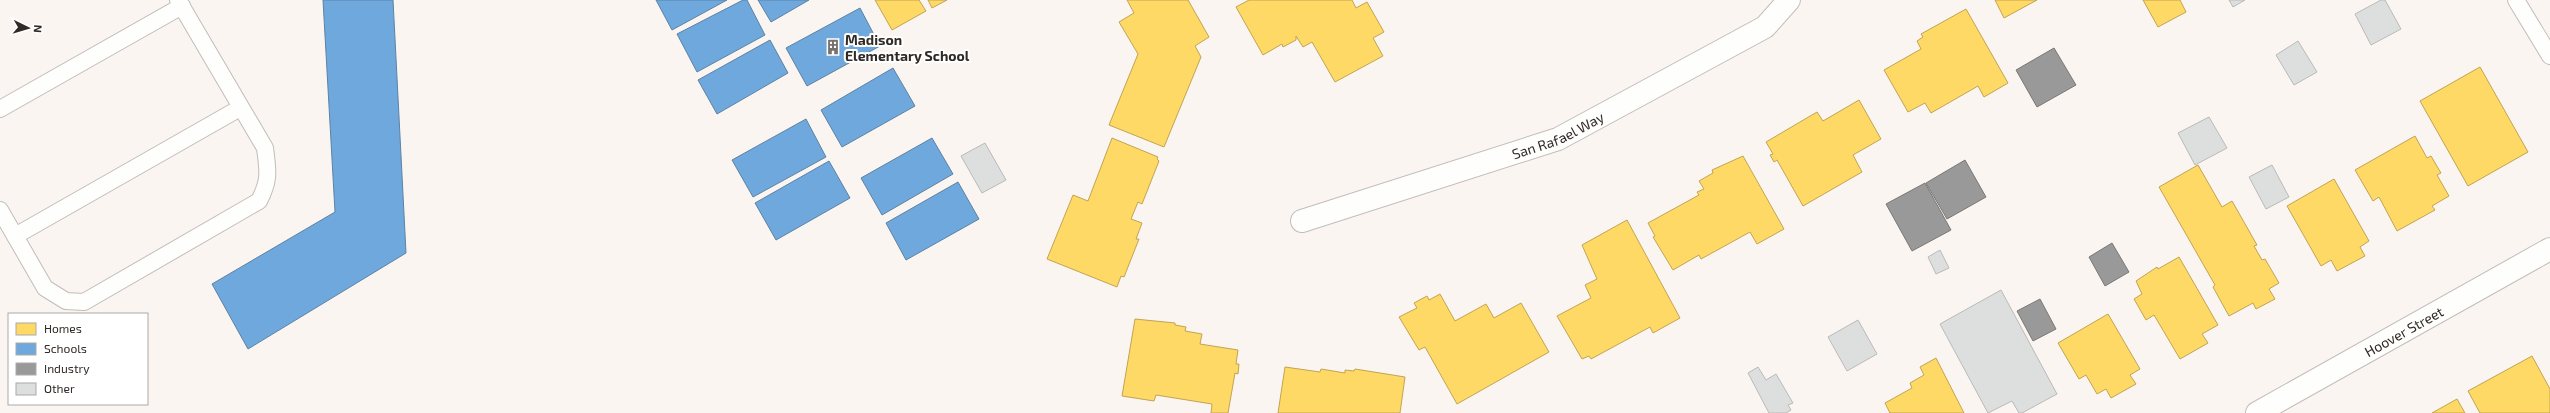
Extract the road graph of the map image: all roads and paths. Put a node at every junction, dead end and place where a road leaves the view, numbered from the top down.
1 (1789, 0) edge
2 (2516, 0) edge
3 (180, 3) edge
4 (2550, 56) edge
5 (0, 109) edge
6 (241, 111) junction
7 (0, 210) edge
8 (1302, 221) dead end
9 (15, 236) junction
10 (2550, 248) edge
11 (2257, 413) edge

1 - 8 street, San Rafael Way
2 - 4 lane
3 - 5 lane
3 - 6 lane
6 - 9 lane
6 - 9 lane
7 - 9 lane
10 - 11 street, Hoover Street

